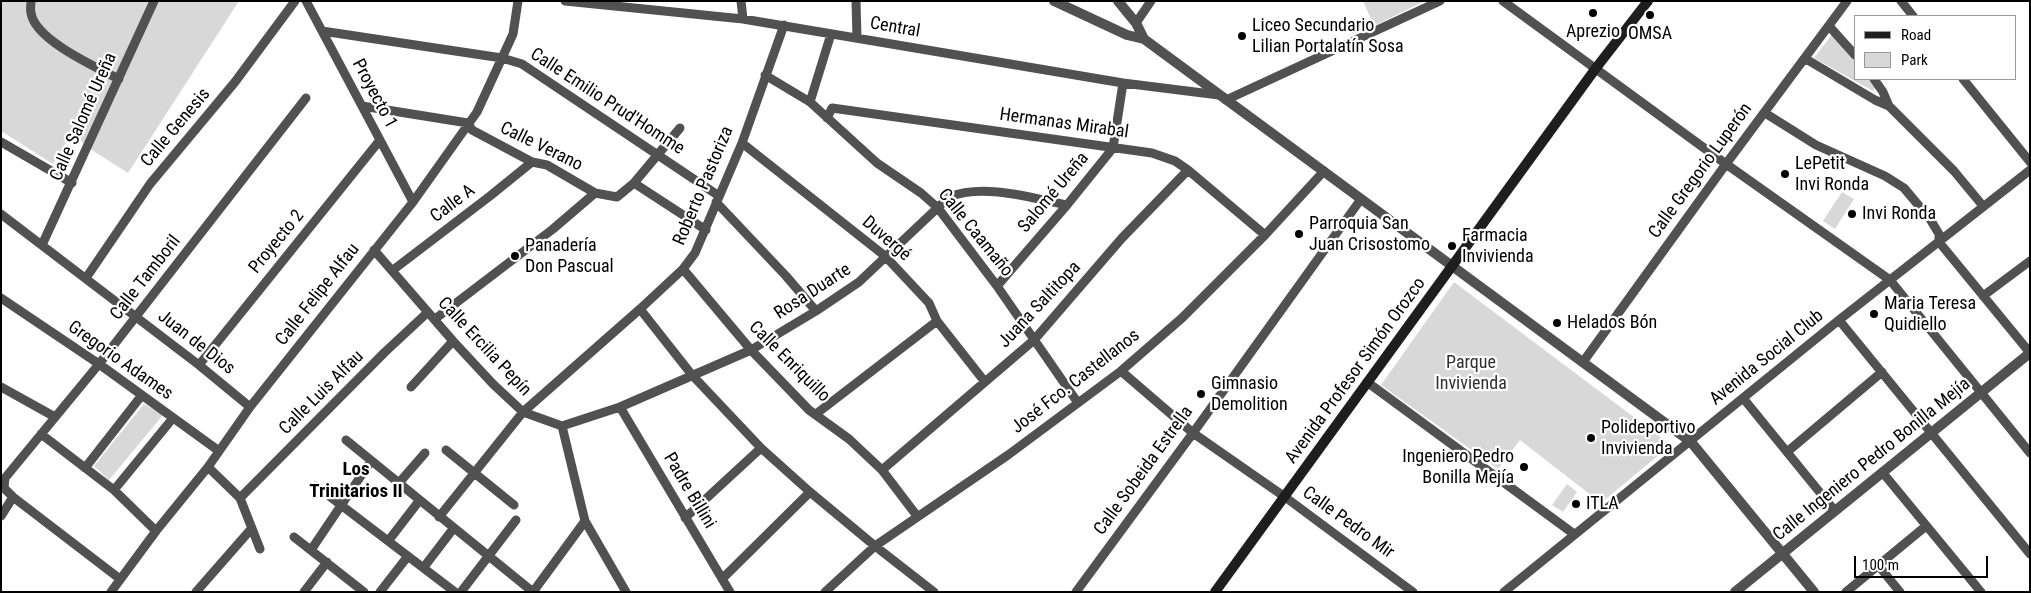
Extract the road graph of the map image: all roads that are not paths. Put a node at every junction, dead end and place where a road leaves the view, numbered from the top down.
1 (32, 1) edge
2 (154, 1) edge
3 (295, 1) edge
4 (306, 1) edge
5 (518, 1) edge
6 (565, 1) edge
7 (741, 1) edge
8 (856, 1) edge
9 (1054, 1) edge
10 (1118, 1) edge
11 (1151, 1) edge
12 (1440, 1) edge
13 (1504, 1) edge
14 (1648, 1) edge
15 (1847, 1) edge
16 (1901, 1) edge
17 (1912, 15) edge
18 (743, 19) junction
19 (1136, 23) junction
20 (784, 25) junction
21 (1829, 26) junction
22 (322, 31) junction
23 (831, 34) junction
24 (857, 38) junction
25 (1144, 39) junction
26 (1854, 55) edge
27 (502, 58) junction
28 (1806, 58) junction
29 (1596, 68) junction
30 (765, 75) junction
31 (119, 79) junction
32 (1875, 80) edge
33 (1964, 80) edge
34 (1123, 83) junction
35 (1222, 97) junction
36 (306, 98) dead end
37 (810, 102) junction
38 (362, 106) junction
39 (1889, 106) junction
40 (1764, 112) junction
41 (828, 118) junction
42 (468, 123) junction
43 (680, 128) dead end
44 (380, 140) junction
45 (1, 142) edge
46 (742, 143) junction
47 (1113, 148) junction
48 (659, 154) junction
49 (532, 162) junction
50 (2030, 162) edge
51 (1726, 164) junction
52 (1188, 170) junction
53 (2030, 170) edge
54 (1324, 171) junction
55 (634, 182) junction
56 (72, 183) junction
57 (595, 193) junction
58 (717, 199) junction
59 (1361, 199) junction
60 (414, 202) junction
61 (1067, 205) junction
62 (1982, 206) junction
63 (938, 208) junction
64 (1, 214) edge
65 (706, 230) junction
66 (1265, 235) junction
67 (1939, 242) junction
68 (42, 245) junction
69 (374, 250) junction
70 (885, 256) junction
71 (2030, 261) edge
72 (1452, 265) junction
73 (683, 269) junction
74 (393, 270) junction
75 (86, 278) junction
76 (1890, 280) junction
77 (997, 286) junction
78 (1983, 296) junction
79 (1, 298) edge
80 (640, 309) junction
81 (816, 311) junction
82 (428, 312) junction
83 (137, 317) junction
84 (435, 320) junction
85 (1839, 320) junction
86 (937, 321) junction
87 (1034, 340) junction
88 (453, 341) junction
89 (751, 350) junction
90 (2030, 353) edge
91 (1583, 362) junction
92 (99, 364) junction
93 (199, 365) junction
94 (1121, 371) junction
95 (1882, 372) junction
96 (692, 376) junction
97 (985, 382) junction
98 (1368, 382) junction
99 (1, 387) edge
100 (412, 387) dead end
101 (1981, 393) junction
102 (142, 395) junction
103 (1743, 398) junction
104 (1078, 403) junction
105 (250, 407) junction
106 (620, 407) junction
107 (523, 412) junction
108 (816, 414) junction
109 (55, 417) junction
110 (173, 418) junction
111 (562, 426) junction
112 (1193, 433) junction
113 (41, 434) junction
114 (1932, 434) junction
115 (346, 440) dead end
116 (1691, 442) junction
117 (761, 448) junction
118 (446, 450) dead end
119 (219, 451) junction
120 (1787, 452) junction
121 (424, 453) dead end
122 (2030, 453) edge
123 (371, 462) junction
124 (208, 467) junction
125 (85, 468) junction
126 (882, 470) junction
127 (475, 472) junction
128 (4, 473) edge
129 (1883, 473) junction
130 (398, 484) junction
131 (316, 486) dead end
132 (114, 490) junction
133 (810, 492) junction
134 (12, 497) junction
135 (1285, 497) junction
136 (240, 498) junction
137 (419, 502) junction
138 (341, 505) junction
139 (514, 505) dead end
140 (1835, 511) junction
141 (1, 516) edge
142 (918, 516) junction
143 (439, 517) junction
144 (685, 518) junction
145 (516, 520) dead end
146 (585, 521) junction
147 (1926, 526) junction
148 (252, 528) junction
149 (453, 529) junction
150 (156, 531) junction
151 (1574, 534) junction
152 (294, 537) dead end
153 (389, 540) junction
154 (875, 546) junction
155 (260, 549) dead end
156 (310, 550) junction
157 (1782, 553) junction
158 (2030, 554) edge
159 (408, 556) junction
160 (490, 556) junction
161 (327, 562) junction
162 (1878, 565) junction
163 (424, 567) junction
164 (120, 579) junction
165 (722, 579) junction
166 (625, 591) edge
167 (111, 592) edge
168 (196, 592) edge
169 (304, 592) edge
170 (364, 592) edge
171 (380, 592) edge
172 (455, 592) edge
173 (462, 592) edge
174 (533, 592) edge
175 (730, 592) edge
176 (825, 592) edge
177 (934, 592) edge
178 (1076, 592) edge
179 (1215, 592) edge
180 (1413, 592) edge
181 (1504, 592) edge
182 (1735, 592) edge
183 (1814, 592) edge
184 (1846, 592) edge
185 (1900, 592) edge
186 (1981, 592) edge

1 - 31 street
2 - 31 street, Calle Salomé Ureña
3 - 75 street, Calle Genesis
4 - 22 street, Proyecto 1
5 - 27 street, Calle Felipe Alfau
6 - 18 street, Central
7 - 18 street
8 - 24 street
9 - 25 street
10 - 19 street
11 - 19 street
12 - 35 street
13 - 29 street
14 - 29 main road, Avenida Profesor Simón Orozco
15 - 21 street, Calle Gregorio Luperón
16 - 17 street
18 - 20 street, Central
19 - 25 street
20 - 23 street, Central
20 - 30 street, Roberto Pastoriza
21 - 26 street
21 - 28 street, Calle Gregorio Luperón
22 - 27 street, Calle Emilio Prud'Homme
22 - 38 street, Proyecto 1
23 - 24 street, Central
23 - 37 street
24 - 34 street, Central
25 - 35 street
27 - 42 street, Calle Felipe Alfau
27 - 48 street, Calle Emilio Prud'Homme
28 - 39 street
28 - 40 street, Calle Gregorio Luperón
29 - 51 street
29 - 72 main road, Avenida Profesor Simón Orozco
30 - 37 street, Calle Caamaño
30 - 46 street, Roberto Pastoriza
31 - 56 street, Calle Salomé Ureña
32 - 39 street
33 - 50 street
34 - 35 street, Central
34 - 47 street, Salomé Ureña
35 - 54 street
36 - 83 street, Calle Tamboril
37 - 41 street, Calle Caamaño
38 - 42 street, Calle Verano
38 - 44 street, Proyecto 1
39 - 62 street
40 - 51 street, Calle Gregorio Luperón
40 - 67 street
41 - 47 street, Hermanas Mirabal
41 - 63 street, Calle Caamaño
42 - 49 street, Calle Verano
42 - 60 street, Calle Felipe Alfau
43 - 48 street, Calle Verano
44 - 60 street, Proyecto 1
44 - 93 street, Proyecto 2
45 - 56 street
46 - 58 street, Roberto Pastoriza
46 - 70 street, Duvergé
47 - 52 street, Hermanas Mirabal
47 - 61 street, Salomé Ureña
48 - 55 street, Calle Verano
48 - 58 street, Calle Emilio Prud'Homme
49 - 57 street, Calle Verano
49 - 74 street, Calle A
51 - 76 street
51 - 91 street, Calle Gregorio Luperón
52 - 66 street, Hermanas Mirabal
52 - 87 street, Juana Saltitopa
53 - 62 street, Avenida Social Club
54 - 59 street
54 - 66 street, José Fco. Castellanos
55 - 57 street, Calle Verano
55 - 65 street
56 - 68 street, Calle Salomé Ureña
57 - 84 street
58 - 65 street, Roberto Pastoriza
58 - 81 street, Calle Emilio Prud'Homme
59 - 72 street
59 - 112 street, Calle Sobeida Estrella
60 - 69 street, Calle Felipe Alfau
61 - 63 street, Rosa Duarte
61 - 77 street, Salomé Ureña
62 - 67 street, Avenida Social Club
63 - 70 street, Rosa Duarte
63 - 77 street, Calle Caamaño
64 - 68 street, Juan de Dios
65 - 73 street, Roberto Pastoriza
66 - 94 street, José Fco. Castellanos
67 - 76 street, Avenida Social Club
67 - 78 street
68 - 75 street, Juan de Dios
69 - 74 street, Calle Ercilia Pepín
69 - 105 street, Calle Felipe Alfau
70 - 81 street, Rosa Duarte
70 - 86 street, Duvergé
71 - 78 street
72 - 91 street
72 - 98 main road, Avenida Profesor Simón Orozco
73 - 80 street, Roberto Pastoriza
73 - 89 street, Calle Enriquillo
74 - 82 street, Calle Ercilia Pepín
75 - 83 street, Juan de Dios
76 - 85 street, Avenida Social Club
76 - 101 street
77 - 87 street, Calle Caamaño
78 - 90 street
79 - 92 street, Gregorio Adames
80 - 96 street
80 - 107 street, Roberto Pastoriza
81 - 89 street, Rosa Duarte
82 - 84 street, Calle Ercilia Pepín
82 - 136 street, Calle Luis Alfau
83 - 92 street, Calle Tamboril
83 - 93 street, Juan de Dios
84 - 88 street, Calle Ercilia Pepín
85 - 95 street
85 - 103 street, Avenida Social Club
86 - 97 street, Duvergé
86 - 108 street
87 - 97 street, Juana Saltitopa
87 - 104 street, Calle Caamaño
88 - 100 street
88 - 107 street, Calle Ercilia Pepín
89 - 96 street, Rosa Duarte
89 - 108 street, Calle Enriquillo
90 - 101 street, Calle Ingeniero Pedro Bonilla Mejía
91 - 116 street
92 - 102 street, Gregorio Adames
92 - 109 street, Calle Tamboril
93 - 105 street, Juan de Dios
94 - 104 street, José Fco. Castellanos
94 - 112 street, Calle Pedro Mir
95 - 114 street
95 - 120 street
96 - 106 street, Rosa Duarte
96 - 117 street
97 - 126 street, Juana Saltitopa
98 - 135 main road, Avenida Profesor Simón Orozco
98 - 151 street
99 - 109 street
101 - 114 street, Calle Ingeniero Pedro Bonilla Mejía
101 - 122 street
102 - 110 street, Gregorio Adames
102 - 125 street
103 - 116 street, Avenida Social Club
103 - 120 street
104 - 142 street, José Fco. Castellanos
105 - 119 street, Calle Felipe Alfau
106 - 111 street, Rosa Duarte
106 - 144 street, Padre Billini
107 - 111 street, Calle Ercilia Pepín
107 - 127 street, Roberto Pastoriza
108 - 126 street, Calle Enriquillo
109 - 113 street, Calle Tamboril
110 - 119 street, Gregorio Adames
110 - 132 street
111 - 146 street
112 - 135 street, Calle Pedro Mir
112 - 178 street, Calle Sobeida Estrella
113 - 125 street
113 - 128 street, Calle Tamboril
114 - 129 street, Calle Ingeniero Pedro Bonilla Mejía
114 - 158 street
115 - 123 street
116 - 151 street, Avenida Social Club
116 - 157 street
117 - 133 street
117 - 144 street
118 - 127 street
119 - 124 street, Calle Felipe Alfau
120 - 140 street
121 - 130 street
123 - 130 street
123 - 138 street
124 - 136 street
124 - 150 street, Calle Felipe Alfau
125 - 132 street
126 - 142 street, Calle Enriquillo
127 - 139 street
127 - 143 street, Roberto Pastoriza
128 - 134 street
129 - 140 street, Calle Ingeniero Pedro Bonilla Mejía
129 - 147 street
130 - 137 street
131 - 138 street
132 - 150 street
133 - 154 street
133 - 165 street
134 - 141 street
134 - 164 street
135 - 179 main road, Avenida Profesor Simón Orozco
135 - 180 street, Calle Pedro Mir
136 - 148 street
137 - 143 street
137 - 153 street
138 - 153 street
138 - 156 street
140 - 157 street, Calle Ingeniero Pedro Bonilla Mejía
142 - 154 street, José Fco. Castellanos
143 - 149 street
144 - 165 street, Padre Billini
145 - 160 street
146 - 166 street
146 - 174 street
147 - 162 street
147 - 186 street
148 - 155 street
148 - 168 street
149 - 160 street
149 - 163 street
150 - 164 street, Calle Felipe Alfau
151 - 181 street, Avenida Social Club
152 - 156 street
153 - 159 street
154 - 176 street, José Fco. Castellanos
154 - 177 street
156 - 161 street
157 - 182 street, Calle Ingeniero Pedro Bonilla Mejía
157 - 183 street
159 - 163 street
159 - 171 street
160 - 173 street
160 - 174 street
161 - 169 street
161 - 170 street
162 - 184 street
162 - 185 street
163 - 172 street
164 - 167 street, Calle Felipe Alfau
165 - 175 street, Padre Billini

